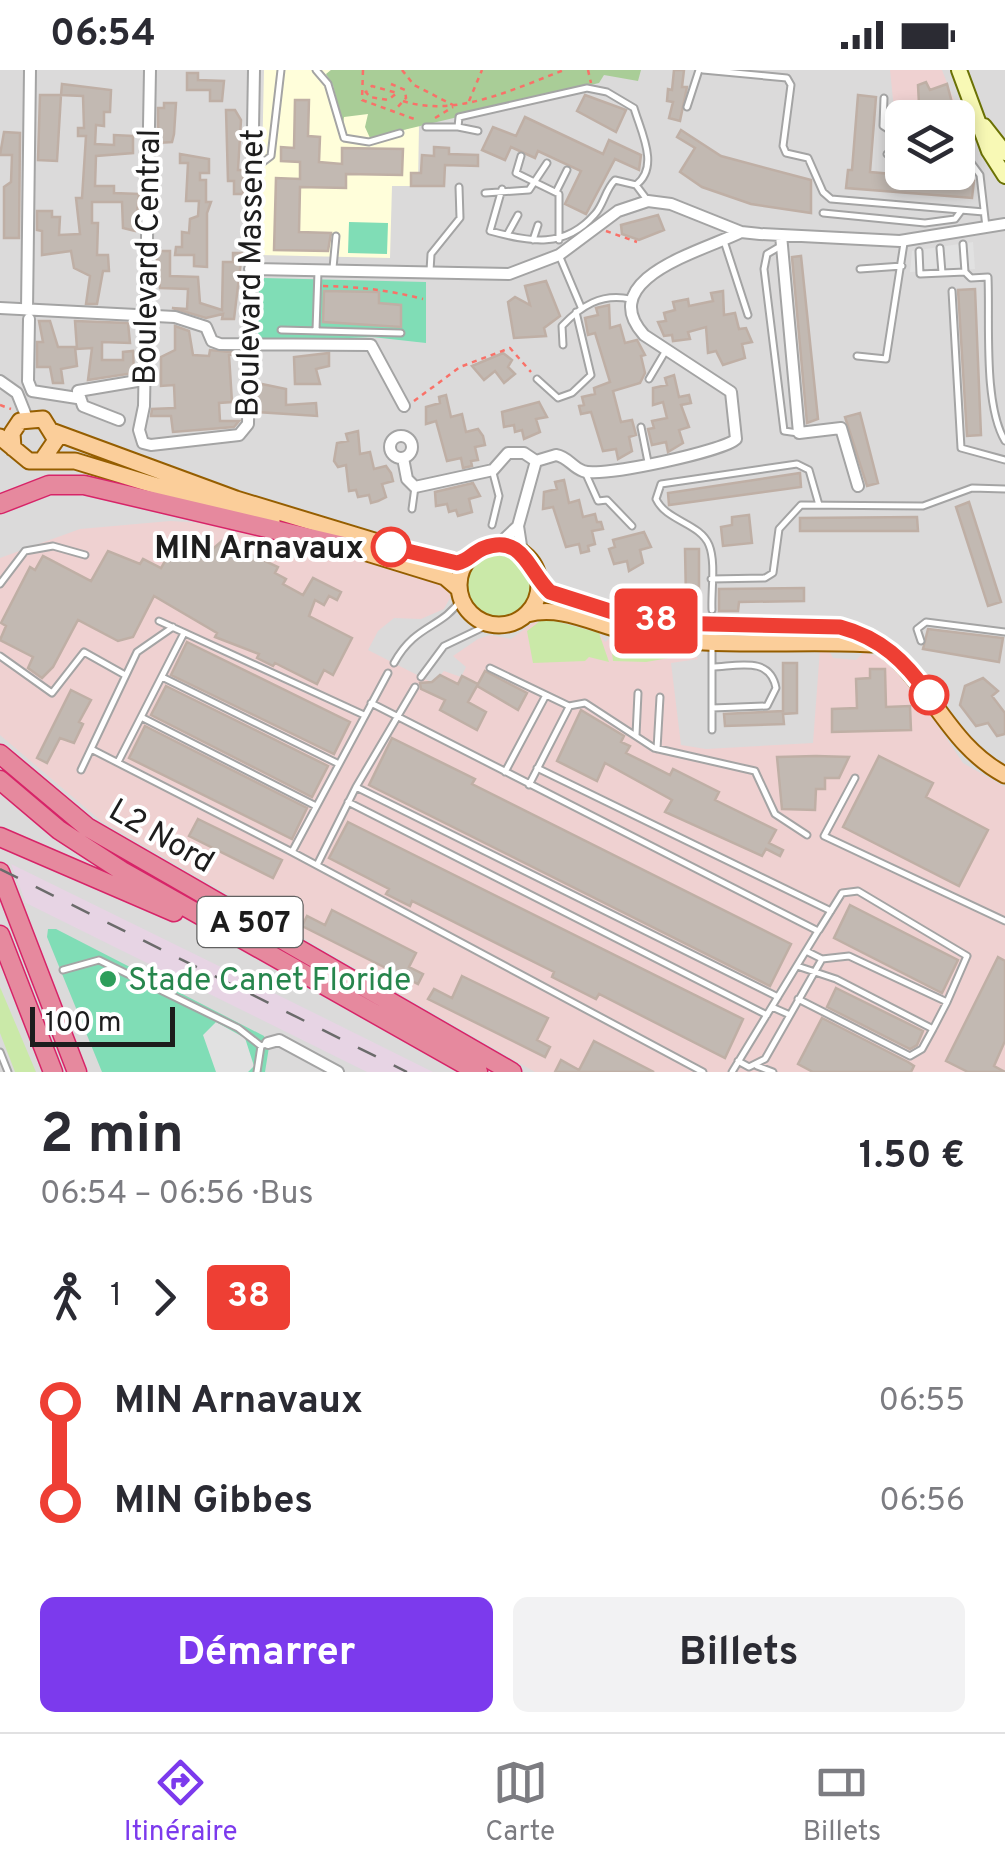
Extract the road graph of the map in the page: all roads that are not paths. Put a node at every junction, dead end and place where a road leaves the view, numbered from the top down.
1 (30, 70) edge
2 (150, 70) edge
3 (254, 70) edge
4 (280, 70) edge
5 (316, 70) edge
6 (701, 70) edge
7 (959, 70) edge
8 (884, 98) dead end
9 (687, 106) dead end
10 (982, 123) junction
11 (458, 127) junction
12 (885, 127) edge
13 (426, 128) dead end
14 (478, 131) dead end
15 (400, 133) dead end
16 (1005, 153) edge
17 (522, 156) dead end
18 (547, 163) dead end
19 (975, 169) edge
20 (251, 170) junction
21 (567, 170) dead end
22 (1005, 176) edge
23 (537, 183) junction
24 (636, 186) junction
25 (458, 187) dead end
26 (502, 190) junction
27 (556, 192) junction
28 (485, 193) dead end
29 (648, 201) junction
30 (961, 210) junction
31 (984, 212) junction
32 (823, 213) dead end
33 (518, 215) dead end
34 (1005, 224) edge
35 (538, 225) dead end
36 (986, 227) junction
37 (741, 232) junction
38 (507, 235) junction
39 (336, 236) dead end
40 (533, 240) junction
41 (559, 240) junction
42 (904, 240) junction
43 (724, 241) junction
44 (782, 241) junction
45 (962, 244) dead end
46 (940, 248) dead end
47 (920, 252) dead end
48 (559, 256) junction
49 (902, 266) junction
50 (860, 268) dead end
51 (250, 270) junction
52 (318, 271) junction
53 (332, 271) junction
54 (965, 272) junction
55 (942, 273) junction
56 (430, 274) junction
57 (952, 291) dead end
58 (632, 299) junction
59 (0, 308) edge
60 (579, 310) junction
61 (28, 314) junction
62 (748, 315) dead end
63 (145, 317) junction
64 (281, 330) dead end
65 (316, 330) junction
66 (401, 333) dead end
67 (250, 344) junction
68 (564, 345) dead end
69 (666, 349) junction
70 (857, 356) dead end
71 (537, 379) road end
72 (649, 379) dead end
73 (144, 380) junction
74 (0, 381) edge
75 (77, 398) junction
76 (404, 406) road end
77 (14, 420) edge
78 (119, 420) dead end
79 (642, 427) dead end
80 (54, 432) junction
81 (799, 433) junction
82 (0, 437) edge
83 (1005, 440) edge
84 (144, 443) joint
85 (13, 448) junction
86 (403, 458) dead end
87 (43, 459) junction
88 (1005, 460) edge
89 (536, 462) junction
90 (649, 465) junction
91 (492, 470) junction
92 (585, 472) junction
93 (858, 486) dead end
94 (415, 487) junction
95 (1005, 489) edge
96 (0, 504) edge
97 (819, 505) junction
98 (412, 509) dead end
99 (492, 524) dead end
100 (518, 526) junction
101 (632, 526) dead end
102 (498, 545) junction
103 (352, 548) junction
104 (522, 552) junction
105 (85, 555) dead end
106 (466, 562) junction
107 (711, 579) junction
108 (539, 582) junction
109 (0, 584) edge
110 (460, 594) junction
111 (712, 610) dead end
112 (527, 614) junction
113 (159, 621) dead end
114 (490, 624) junction
115 (172, 627) junction
116 (1005, 632) edge
117 (184, 633) junction
118 (712, 640) junction
119 (921, 641) dead end
120 (881, 644) junction
121 (0, 656) edge
122 (394, 663) dead end
123 (712, 667) junction
124 (490, 668) dead end
125 (388, 673) dead end
126 (125, 675) junction
127 (162, 677) junction
128 (421, 677) dead end
129 (415, 686) dead end
130 (638, 693) dead end
131 (546, 695) junction
132 (660, 697) dead end
133 (372, 703) junction
134 (570, 706) junction
135 (712, 708) junction
136 (364, 715) junction
137 (141, 717) junction
138 (397, 718) junction
139 (712, 730) dead end
140 (636, 738) junction
141 (91, 749) junction
142 (657, 749) junction
143 (0, 754) edge
144 (118, 762) junction
145 (337, 763) junction
146 (997, 765) edge
147 (537, 768) junction
148 (81, 770) dead end
149 (505, 772) junction
150 (1005, 774) edge
151 (855, 778) dead end
152 (0, 780) edge
153 (529, 785) junction
154 (356, 788) junction
155 (348, 802) junction
156 (316, 806) junction
157 (808, 835) dead end
158 (5, 840) edge
159 (292, 852) junction
160 (317, 866) junction
161 (0, 872) edge
162 (831, 912) junction
163 (1005, 921) edge
164 (818, 931) junction
165 (0, 936) edge
166 (806, 951) junction
167 (822, 960) junction
168 (285, 962) junction
169 (797, 966) junction
170 (63, 970) dead end
171 (814, 972) junction
172 (778, 997) junction
173 (798, 1000) junction
174 (947, 1002) junction
175 (772, 1007) junction
176 (767, 1015) junction
177 (790, 1015) junction
178 (933, 1029) junction
179 (264, 1044) junction
180 (0, 1052) edge
181 (738, 1062) junction
182 (757, 1066) junction
183 (8, 1072) edge
184 (54, 1072) edge
185 (78, 1072) edge
186 (257, 1072) edge
187 (338, 1072) edge
188 (478, 1072) edge
189 (512, 1072) edge
190 (703, 1072) edge
191 (732, 1072) edge
192 (773, 1072) edge

1 - 61 street
2 - 63 street, Boulevard Central
3 - 20 street, Boulevard Massenet
4 - 20 lane
5 - 15 lane
6 - 9 lane
6 - 30 lane
7 - 10 main road
8 - 12 lane
10 - 16 main road
10 - 22 main road
11 - 13 lane
11 - 14 lane
11 - 24 lane
17 - 23 lane
18 - 23 lane
19 - 31 lane
20 - 51 street, Boulevard Massenet
21 - 27 lane
23 - 26 lane
23 - 27 lane
24 - 29 lane
24 - 41 lane
25 - 56 lane
26 - 28 lane
26 - 38 lane
27 - 41 lane
29 - 37 street
29 - 48 street
30 - 31 lane
30 - 32 lane
31 - 36 lane
33 - 38 lane
34 - 36 street
35 - 40 lane
36 - 42 street
37 - 43 street
37 - 44 street
38 - 40 lane
39 - 53 lane
40 - 41 lane
42 - 44 street
42 - 49 lane
43 - 58 street
43 - 62 lane
44 - 81 street
44 - 81 lane
45 - 54 lane
46 - 55 lane
47 - 55 lane
48 - 56 street
48 - 60 lane
49 - 50 lane
49 - 70 lane
51 - 52 street
51 - 67 street, Boulevard Massenet
52 - 53 street
52 - 65 lane
53 - 56 street
54 - 55 lane
54 - 83 lane
57 - 88 lane
58 - 60 lane
58 - 69 street
59 - 61 street
60 - 68 lane
60 - 71 lane
61 - 63 street
61 - 75 street
63 - 67 street
63 - 73 street, Boulevard Central
64 - 65 lane
65 - 66 lane
67 - 76 street
67 - 84 street, Boulevard Massenet
69 - 72 lane
69 - 90 street
73 - 75 street
73 - 84 street, Boulevard Central
74 - 77 street
75 - 78 street
77 - 80 main road
77 - 85 main road
79 - 90 lane
80 - 87 main road
80 - 106 main road
81 - 93 street
82 - 85 main road
85 - 87 main road
86 - 94 street
87 - 103 main road
89 - 91 street
89 - 92 street
89 - 100 street
90 - 92 street
91 - 94 street
91 - 99 lane
92 - 101 lane
94 - 98 lane
95 - 97 lane
96 - 103 highway
97 - 107 lane
97 - 107 lane
100 - 102 street
100 - 104 street
102 - 104 main road
102 - 106 main road
103 - 110 main road
104 - 108 main road
105 - 109 lane
106 - 110 main road
107 - 111 lane
108 - 112 main road
108 - 120 main road
110 - 114 main road
110 - 122 lane
112 - 114 main road
112 - 118 main road
113 - 115 lane
114 - 128 lane
115 - 117 lane
115 - 126 lane
116 - 119 lane
117 - 127 lane
117 - 136 lane
118 - 120 main road
118 - 123 lane
120 - 146 main road
121 - 126 lane
123 - 135 lane
123 - 135 lane
124 - 131 lane
125 - 133 lane
126 - 141 lane
127 - 137 lane
127 - 145 lane
129 - 138 lane
130 - 140 lane
131 - 134 lane
131 - 149 lane
132 - 142 lane
133 - 136 lane
133 - 138 lane
134 - 140 lane
134 - 147 lane
135 - 139 lane
136 - 145 lane
137 - 144 lane
137 - 156 lane
138 - 149 lane
138 - 154 lane
140 - 142 lane
141 - 144 lane
141 - 148 lane
142 - 157 lane
143 - 189 highway, L2 Nord / A 507
144 - 159 lane
145 - 156 lane
146 - 150 main road
147 - 153 lane
147 - 162 lane
149 - 153 lane
151 - 163 lane
152 - 168 highway, L2 Nord / A 507
153 - 164 lane
154 - 155 lane
154 - 172 lane
155 - 160 lane
155 - 176 lane
156 - 159 lane
158 - 168 highway
159 - 160 lane
160 - 190 lane
161 - 185 highway
162 - 164 lane
162 - 174 lane
164 - 166 lane
165 - 184 highway
166 - 167 lane
166 - 169 lane
167 - 171 lane
167 - 174 lane
168 - 188 highway, L2 Nord / A 507
169 - 171 lane
169 - 172 lane
170 - 179 lane
171 - 173 lane
171 - 178 lane
172 - 175 lane
173 - 177 lane
173 - 178 lane
174 - 178 lane
175 - 176 lane
175 - 177 lane
176 - 181 lane
177 - 182 lane
179 - 186 lane
179 - 187 street
180 - 183 lane
181 - 182 lane
181 - 191 lane
182 - 192 lane

